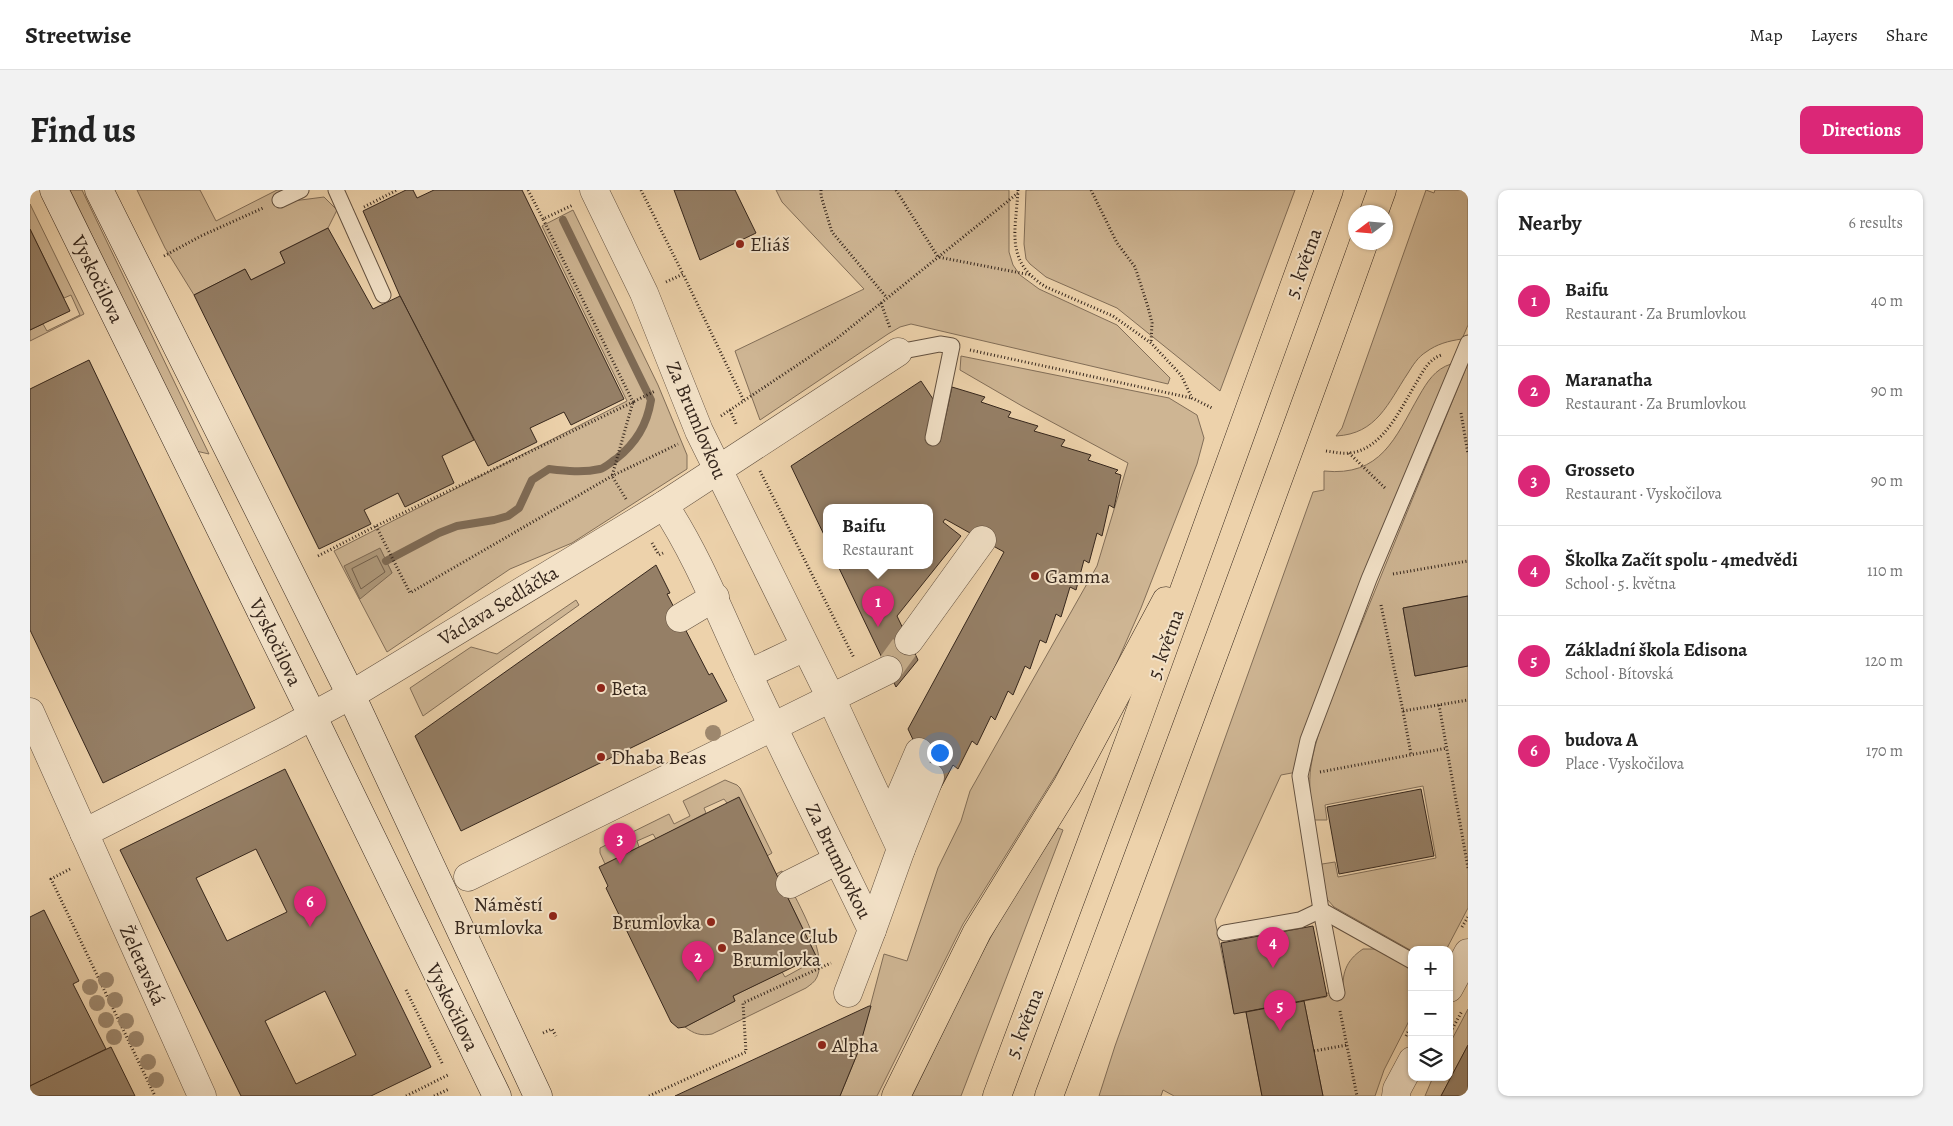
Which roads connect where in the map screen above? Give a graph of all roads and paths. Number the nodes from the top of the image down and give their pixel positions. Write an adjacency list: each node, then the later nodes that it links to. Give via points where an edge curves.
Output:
1 (54, 190): 63 (street, Vyskočilova)
2 (99, 190): 57 (street, Vyskočilova)
3 (300, 190): 15 (lane)
4 (336, 190): 17 (lane)
5 (397, 190): 17 (path)
6 (528, 190): 18 (path)
7 (641, 190): 22 (path)
8 (822, 190): 26 (path, via 832,232)
9 (896, 190): 21 (path)
10 (1091, 190): 27 (path, via 1117,243 1138,274 1152,323)
11 (1329, 190): 45 (highway, 5. května)
12 (1382, 190): 16 (highway)
13 (1018, 192): 21 (path); 23 (path, via 1014,240 1021,263)
14 (585, 197): 18 (path); 24 (street, Za Brumlovkou)
15 (280, 200): 20 (path)
16 (1377, 205)
17 (348, 215): 25 (lane)
18 (543, 220): 34 (path)
19 (1361, 250): 105 (highway)
20 (164, 256)
21 (938, 257): 23 (path); 26 (path)
22 (683, 274): 24 (path); 33 (path)
23 (1031, 275): 27 (path, via 1046,287 1113,316)
24 (644, 293): 36 (street, Za Brumlovkou)
25 (383, 295)
26 (887, 298): 33 (path, via 835,340)
27 (1151, 343): 32 (path, via 1180,375)
28 (952, 346): 30 (lane, via 940,344); 32 (path); 37 (lane)
29 (1467, 346): 39 (path, via 1435,357 1385,432 1364,449); 43 (lane)
30 (898, 352): 41 (street, Václava Sedláčka)
31 (662, 388): 34 (path)
32 (1192, 398): 35 (path)
33 (744, 401): 36 (path)
34 (633, 402): 42 (path); 46 (path)
35 (1212, 408)
36 (699, 431): 41 (street, Za Brumlovkou); 42 (path)
37 (933, 438)
38 (1326, 451): 39 (path)
39 (1349, 453): 43 (path)
40 (756, 463): 56 (path)
41 (717, 470): 44 (street, Václava Sedláčka); 54 (street, Za Brumlovkou)
42 (612, 476): 46 (path, via 410,593)
43 (1401, 503): 50 (lane)
44 (664, 505): 51 (street, Za Brumlovkou, via 686,538); 57 (street, Václava Sedláčka)
45 (1212, 516): 103 (highway, via 1067,786 977,932); 104 (highway, 5. května)
46 (376, 526): 48 (path)
47 (982, 540): 53 (street)
48 (318, 556)
49 (1468, 560): 50 (path)
50 (1369, 579): 61 (path, via 1380,602); 68 (lane, via 1308,740)
51 (718, 603): 52 (street); 55 (street, Za Brumlovkou)
52 (683, 624)
53 (909, 641)
54 (805, 646): 55 (street); 60 (street, Za Brumlovkou)
55 (748, 674): 64 (street, Za Brumlovkou)
56 (877, 676): 60 (street)
57 (351, 694): 63 (street, Václava Sedláčka); 101 (street, Vyskočilova)
58 (1468, 700): 59 (path)
59 (1439, 705): 61 (path); 65 (path)
60 (835, 707): 64 (street); 70 (street, Za Brumlovkou)
61 (1404, 711): 67 (path)
62 (30, 712): 71 (street, Želetavská)
63 (313, 717): 71 (street, Václava Sedláčka); 100 (street, Vyskočilova)
64 (778, 734): 73 (street, Za Brumlovkou); 76 (street)
65 (1446, 748): 67 (path); 74 (path)
66 (919, 752): 70 (street)
67 (1410, 754): 68 (path)
68 (1300, 776): 78 (lane)
69 (930, 777): 72 (street)
70 (889, 822): 72 (street, Za Brumlovkou)
71 (84, 833): 97 (street, Želetavská)
72 (901, 849): 79 (street, Za Brumlovkou)
73 (838, 860): 77 (street); 79 (street, Za Brumlovkou)
74 (1468, 868)
75 (70, 869): 96 (path, via 51,879)
76 (468, 877)
77 (790, 884)
78 (1321, 910): 80 (lane, via 1300,920); 83 (lane); 87 (lane)
79 (872, 930): 86 (street)
80 (1225, 933)
81 (1468, 952): 85 (street)
82 (836, 956): 102 (path, via 832,963 743,1003 746,1052)
83 (1408, 959)
84 (406, 990): 92 (path)
85 (1454, 990)
86 (848, 993)
87 (1337, 994): 90 (path)
88 (542, 1033): 89 (path, via 552,1029)
89 (556, 1036)
90 (1347, 1045): 91 (path); 106 (path)
91 (1314, 1051)
92 (443, 1065)
93 (1408, 1068): 107 (street)
94 (448, 1074): 98 (path)
95 (449, 1088): 99 (path)
96 (155, 1096)
97 (202, 1096)
98 (406, 1096)
99 (434, 1096)
100 (497, 1096)
101 (538, 1096)
102 (649, 1096)
103 (896, 1096)
104 (997, 1096)
105 (1049, 1096)
106 (1357, 1096)
107 (1396, 1096)

